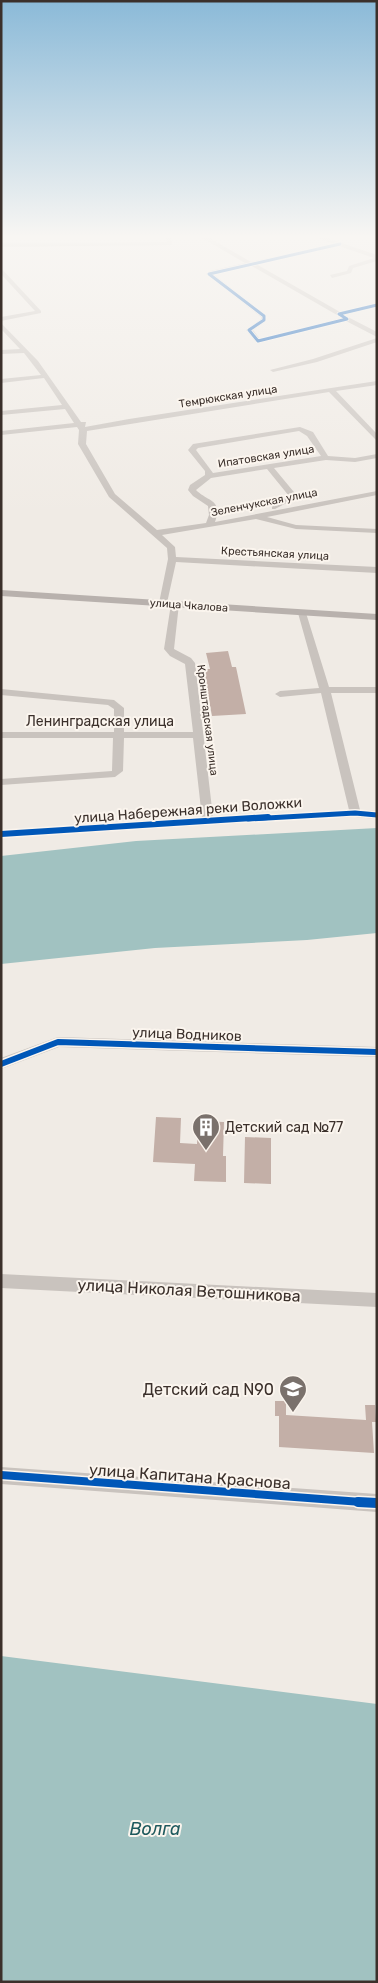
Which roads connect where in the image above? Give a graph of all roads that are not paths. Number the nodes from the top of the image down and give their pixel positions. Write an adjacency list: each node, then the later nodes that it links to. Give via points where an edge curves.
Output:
1 (3, 329): 7 (street)
2 (251, 329): 3 (street, via 249,330 258,341)
3 (306, 329)
4 (366, 329): 5 (street)
5 (377, 335)
6 (377, 340): 9 (street)
7 (25, 351): 8 (street); 10 (street)
8 (1, 352)
9 (272, 370)
10 (46, 376): 11 (street); 14 (street)
11 (1, 381)
12 (377, 383): 13 (street, Темрюкская улица)
13 (331, 390): 16 (street, Темрюкская улица); 18 (street)
14 (68, 407): 15 (street); 16 (street)
15 (1, 413)
16 (80, 428): 17 (street); 29 (street, via 82,444 112,496)
17 (1, 433)
18 (377, 439)
19 (377, 456): 20 (street, Ипатовская улица, via 355,460)
20 (326, 458): 21 (street, Ипатовская улица); 22 (street, Ипатовская улица, via 310,434 300,430 194,447 192,450)
21 (269, 468): 22 (street, Ипатовская улица); 24 (street, via 294,496)
22 (210, 476): 26 (street, via 192,490 212,506 214,514)
23 (377, 493): 24 (street, Зеленчукская улица)
24 (270, 512): 25 (street, Зеленчукская улица)
25 (252, 515): 26 (street, Зеленчукская улица); 28 (street, via 296,527)
26 (210, 524): 27 (street, Зеленчукская улица)
27 (176, 530): 29 (street, Зеленчукская улица); 30 (street)
28 (377, 531)
29 (156, 533): 30 (street)
30 (171, 547): 31 (street)
31 (172, 559): 32 (street, Крестьянская улица); 34 (street)
32 (377, 570)
33 (1, 593): 34 (main road, улица Чкалова)
34 (169, 604): 35 (main road, улица Чкалова); 43 (street, Кронштадская улица, via 169,649 190,663)
35 (302, 613): 36 (main road, улица Чкалова); 37 (street)
36 (377, 618)
37 (325, 690): 38 (street); 40 (street); 46 (street)
38 (377, 690)
39 (1, 692): 42 (street, via 111,702 119,708)
40 (280, 694)
41 (1, 735): 42 (street, Ленинградская улица)
42 (118, 735): 43 (street, Ленинградская улица); 44 (street, via 118,771 115,774)
43 (198, 735): 48 (street, Кронштадская улица)
44 (1, 782)
45 (377, 806): 46 (street)
46 (355, 811): 47 (street, улица Набережная реки Воложки); 48 (street, улица Набережная реки Воложки)
47 (377, 814)
48 (208, 821): 49 (street, улица Набережная реки Воложки)
49 (1, 834)
50 (377, 1052): 51 (street, улица Водников, via 58,1042)
51 (1, 1064)
52 (1, 1281): 53 (street, улица Николая Ветошникова)
53 (377, 1300)
54 (1, 1475): 55 (street, улица Капитана Краснова)
55 (377, 1503)

